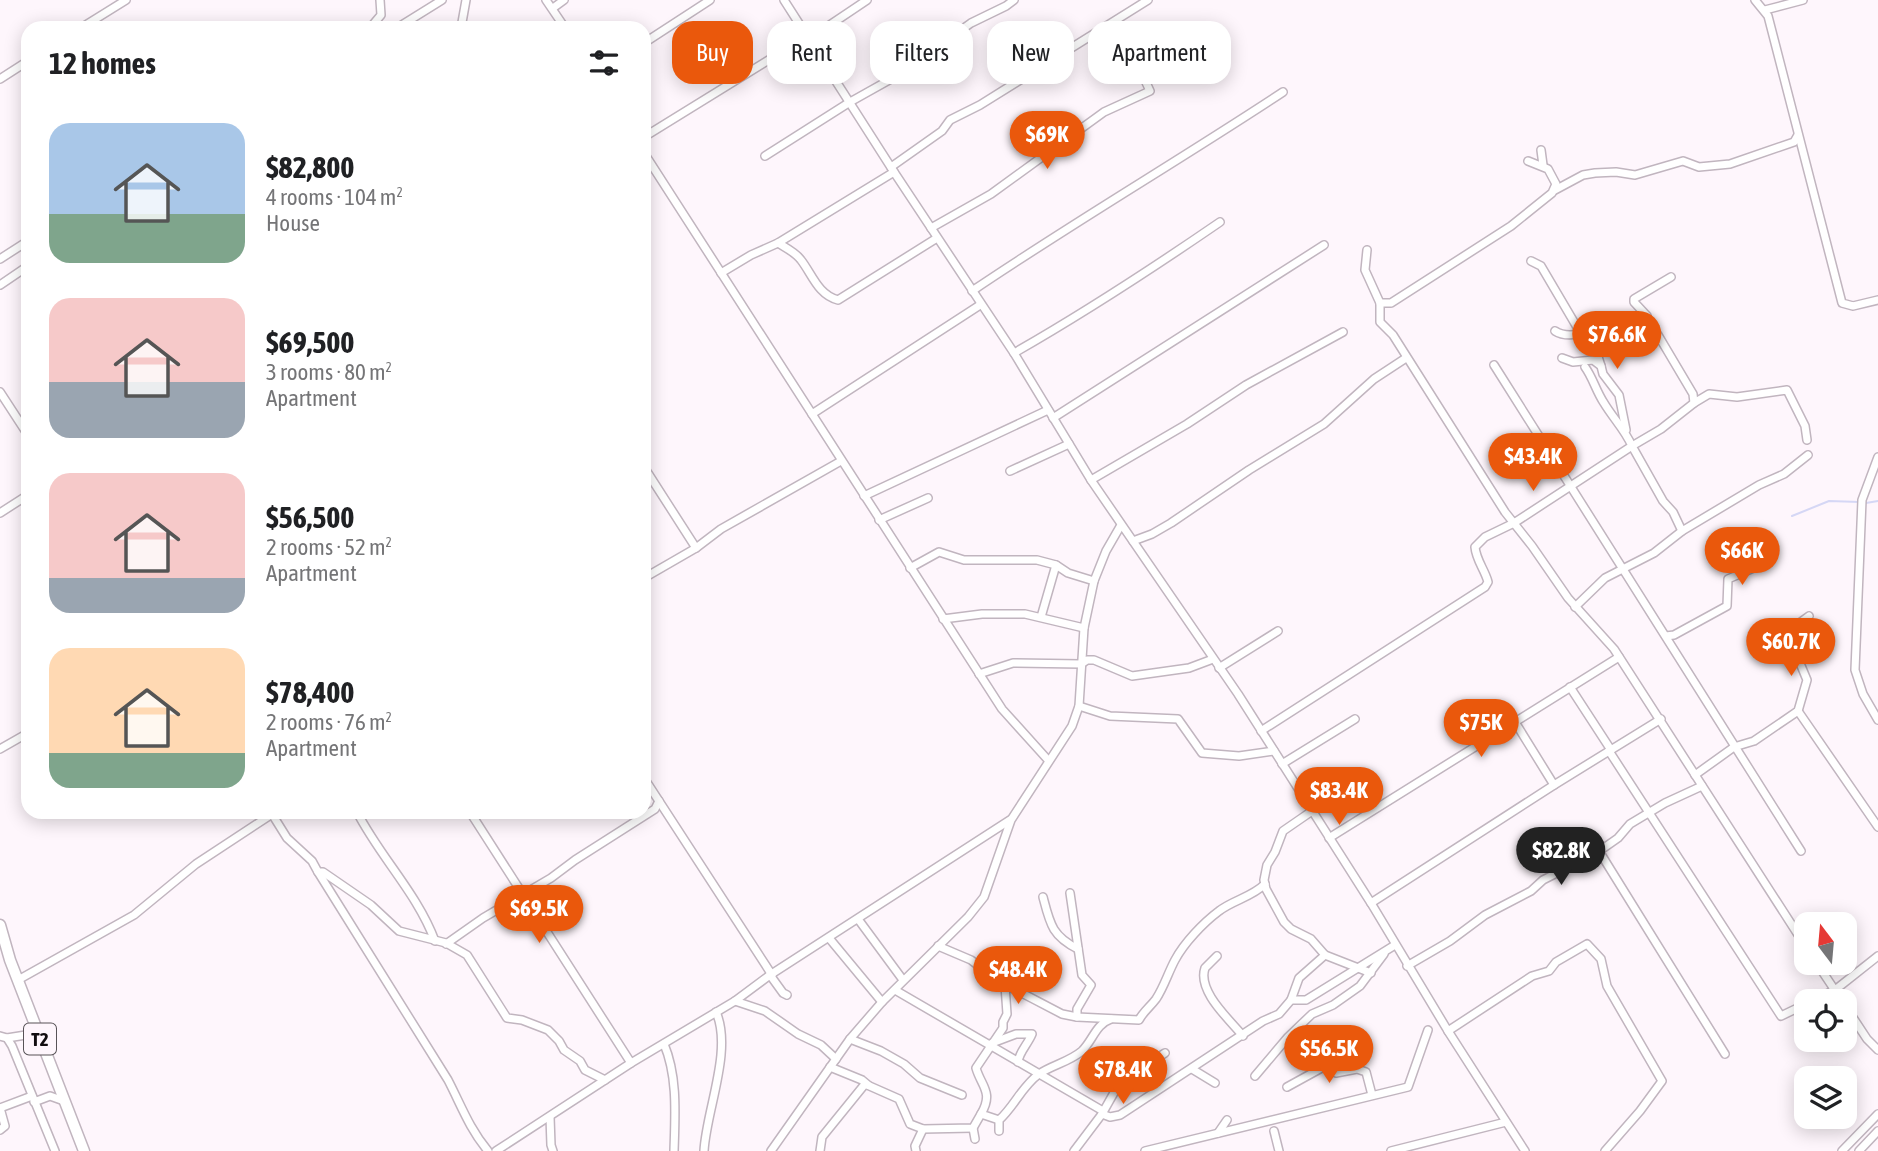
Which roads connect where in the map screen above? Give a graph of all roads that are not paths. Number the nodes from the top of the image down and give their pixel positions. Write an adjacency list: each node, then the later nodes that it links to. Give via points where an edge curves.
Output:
1 (126, 0): 17 (street)
2 (380, 0): 18 (street)
3 (442, 0): 19 (street)
4 (466, 0): 20 (street)
5 (545, 0): 14 (street)
6 (564, 0): 14 (street)
7 (710, 0): 24 (street)
8 (784, 0): 22 (street)
9 (867, 0): 23 (street)
10 (1014, 0): 30 (street)
11 (1148, 0): 16 (street)
12 (1755, 0): 15 (street)
13 (1803, 0): 15 (street)
14 (553, 8): 21 (street)
15 (1765, 10): 32 (street)
16 (1117, 20): 38 (street, via 950,120); 41 (street, via 1150,90 1104,112 991,194)
17 (93, 21)
18 (378, 21)
19 (408, 21)
20 (462, 21)
21 (561, 21)
22 (797, 21)
23 (836, 21)
24 (651, 38)
25 (767, 61): 31 (street)
26 (21, 66): 27 (street)
27 (0, 79)
28 (838, 84): 30 (street)
29 (1283, 92): 53 (street)
30 (850, 102): 34 (street); 38 (street)
31 (651, 133)
32 (1798, 135): 39 (street, via 1794,142 1730,164 1699,167 1683,161 1635,175 1583,175); 54 (street, via 1842,303 1853,306)
33 (1541, 150): 37 (street)
34 (765, 156)
35 (1528, 161): 37 (street)
36 (651, 164): 50 (street)
37 (1543, 165): 39 (street, via 1555,178)
38 (892, 169): 41 (street); 43 (street)
39 (1555, 190): 55 (street, via 1511,226 1391,303)
40 (1220, 222): 61 (street, via 1159,265)
41 (931, 228): 42 (street)
42 (937, 238): 43 (street, via 838,300 826,294 800,259); 53 (street)
43 (778, 243): 50 (street)
44 (21, 246): 47 (street)
45 (1324, 246): 71 (street)
46 (1367, 250): 55 (street, via 1365,270)
47 (0, 259)
48 (1531, 261): 60 (street, via 1541,266)
49 (21, 271): 52 (street)
50 (722, 273): 70 (street)
51 (1671, 276): 68 (street, via 1634,302 1647,316)
52 (0, 285)
53 (972, 290): 56 (street)
54 (1878, 300)
55 (1380, 303): 62 (street, via 1380,322)
56 (981, 305): 61 (street); 70 (street)
57 (1618, 318): 60 (street)
58 (1343, 331): 82 (street, via 1246,384)
59 (1555, 331): 60 (street, via 1565,336)
60 (1581, 333): 65 (street, via 1593,341)
61 (1014, 353): 69 (street)
62 (1406, 358): 89 (street); 92 (street, via 1374,379 1324,424 1171,523)
63 (1562, 358): 65 (street, via 1593,360)
64 (1494, 365): 83 (street)
65 (1601, 366): 73 (street, via 1619,395)
66 (1585, 367): 73 (street)
67 (0, 392): 72 (street)
68 (1694, 403): 74 (street, via 1709,394 1737,397 1787,390); 76 (street)
69 (1048, 410): 71 (street); 84 (street)
70 (812, 414): 79 (street)
71 (1053, 418): 75 (street)
72 (21, 424)
73 (1628, 437): 76 (street)
74 (1807, 440)
75 (1069, 444): 80 (street); 82 (street)
76 (1632, 446): 83 (street); 91 (street)
77 (1808, 456): 91 (street)
78 (1878, 457): 117 (street, via 1862,500 1855,670)
79 (841, 461): 84 (street); 93 (street)
80 (1010, 471)
81 (651, 478): 93 (street)
82 (1091, 480): 90 (street)
83 (1570, 487): 89 (street); 97 (street)
84 (864, 496): 88 (street)
85 (928, 498): 88 (street)
86 (21, 500): 87 (street)
87 (0, 513)
88 (879, 520): 96 (street)
89 (1514, 523): 100 (street); 119 (street, via 1475,547 1488,582 1485,587)
90 (1121, 525): 92 (street); 99 (street)
91 (1682, 531): 97 (street, via 1654,553)
92 (1133, 541): 108 (street)
93 (696, 548): 98 (street)
94 (1056, 565): 96 (street, via 1030,559 964,560 938,551); 99 (street); 102 (street)
95 (1756, 567): 106 (street, via 1728,579 1727,606)
96 (910, 568): 103 (street)
97 (1623, 568): 100 (street, via 1605,578); 106 (street)
98 (651, 574)
99 (1094, 581): 104 (street)
100 (1575, 607): 107 (street)
101 (1809, 616): 114 (street, via 1787,632 1807,680)
102 (1041, 617): 103 (street, via 982,614); 104 (street)
103 (943, 618): 111 (street)
104 (1084, 628): 109 (street)
105 (1278, 631): 110 (street)
106 (1665, 636): 121 (street)
107 (1619, 657): 112 (street); 116 (street)
108 (1213, 659): 109 (street, via 1181,670 1132,676 1101,662); 110 (street)
109 (1081, 664): 111 (street, via 1013,663); 113 (street)
110 (1219, 668): 119 (street)
111 (979, 674): 125 (street, via 1009,719)
112 (1570, 687): 118 (street); 124 (street)
113 (1079, 706): 123 (street, via 1110,716 1178,719 1202,753 1239,756); 125 (street, via 1072,726)
114 (1798, 711): 121 (street, via 1754,741); 141 (street)
115 (1355, 719): 126 (street)
116 (1661, 719): 124 (street); 127 (street)
117 (1878, 720)
118 (1514, 722): 128 (street); 142 (street)
119 (1261, 731): 123 (street)
120 (21, 737): 122 (street)
121 (1734, 747): 127 (street); 144 (street)
122 (0, 750)
123 (1274, 751): 126 (street)
124 (1610, 751): 128 (street); 134 (street)
125 (1048, 760): 140 (street)
126 (1282, 764): 132 (street)
127 (1695, 775): 129 (street)
128 (1554, 785): 150 (street)
129 (1702, 786): 134 (street); 153 (street)
130 (651, 790): 131 (street)
131 (660, 806): 133 (street); 168 (street)
132 (1312, 811): 142 (street); 146 (street, via 1283,831 1267,865)
133 (651, 812)
134 (1650, 814): 143 (street, via 1630,824); 178 (street, via 1781,1016)
135 (264, 819): 170 (street, via 196,864 134,915)
136 (276, 819): 145 (street)
137 (361, 819): 155 (street)
138 (474, 819): 148 (street)
139 (640, 819): 148 (street)
140 (1011, 820): 151 (street); 158 (street, via 984,897)
141 (1878, 827)
142 (1329, 838): 150 (street)
143 (1599, 851): 165 (street, via 1485,915); 193 (street)
144 (1801, 851)
145 (318, 872): 155 (street, via 371,905 399,931); 227 (street)
146 (1265, 884): 161 (street, via 1284,922); 181 (street, via 1202,926 1176,958 1154,1002 1139,1020)
147 (1070, 893): 159 (street)
148 (522, 894): 156 (street); 196 (street)
149 (1043, 897): 159 (street, via 1054,932)
150 (1371, 903): 157 (street)
151 (858, 919): 154 (street); 169 (street)
152 (0, 925): 164 (highway, T2)
153 (1794, 928)
154 (829, 938): 168 (street); 177 (street)
155 (435, 941): 156 (street)
156 (446, 944): 201 (street, via 469,958 507,1018 548,1030 585,1070)
157 (1395, 945): 160 (street); 165 (street)
158 (937, 946): 169 (street); 171 (street, via 971,960)
159 (1079, 949): 180 (street, via 1082,975 1091,985)
160 (1387, 950): 166 (street); 167 (street)
161 (1325, 954): 166 (street); 175 (street, via 1299,978)
162 (1217, 956): 185 (street, via 1205,968 1204,984)
163 (1878, 956): 172 (street)
164 (5, 961): 170 (highway, T2)
165 (1407, 967): 184 (street)
166 (1358, 968): 167 (street); 175 (street, via 1306,1000)
167 (1371, 973): 200 (street, via 1344,998 1312,1014)
168 (771, 975): 174 (street); 176 (street)
169 (903, 980): 173 (street)
170 (18, 981): 187 (highway, T2)
171 (1005, 985): 180 (street); 190 (street, via 1007,1014)
172 (1836, 989)
173 (895, 990): 177 (street); 190 (street)
174 (787, 995)
175 (1291, 1000): 185 (street, via 1279,1014)
176 (735, 1001): 179 (street); 194 (street, via 765,1012)
177 (882, 1002): 188 (street)
178 (1794, 1010)
179 (716, 1012): 189 (street); 231 (street, via 721,1030 719,1061)
180 (1077, 1017): 181 (street)
181 (1111, 1018): 199 (street, via 1083,1049)
182 (1857, 1024): 191 (street)
183 (1428, 1030): 206 (street, via 1408,1087)
184 (1448, 1031): 216 (street); 240 (street, via 1587,944 1601,959 1607,986 1662,1081)
185 (1242, 1036): 198 (street)
186 (4, 1037): 187 (street); 207 (street)
187 (39, 1037): 208 (highway, T2)
188 (850, 1040): 194 (street); 205 (street, via 881,1051 920,1078)
189 (664, 1044): 196 (street); 230 (street, via 674,1089)
190 (991, 1044): 195 (street); 195 (street, via 1016,1034 1032,1034); 211 (street, via 976,1068 986,1087 986,1107)
191 (1878, 1050)
192 (1165, 1053): 210 (street, via 1120,1082)
193 (1725, 1054)
194 (836, 1059): 197 (street)
195 (1018, 1062): 199 (street)
196 (631, 1063): 201 (street)
197 (830, 1067): 203 (street); 232 (street)
198 (1192, 1069): 202 (street); 210 (street, via 1120,1115)
199 (1039, 1074): 210 (street); 215 (street)
200 (1255, 1076)
201 (605, 1080): 213 (street)
202 (1215, 1083)
203 (868, 1085): 218 (street, via 899,1099 910,1124); 233 (street, via 863,1085 822,1137)
204 (1287, 1087): 206 (street, via 1327,1065 1336,1073 1366,1072)
205 (962, 1095)
206 (1372, 1095): 223 (street)
207 (33, 1099): 208 (street, via 50,1096); 209 (street); 225 (street)
208 (64, 1101): 226 (highway, T2)
209 (0, 1108): 219 (street, via 5,1126)
210 (1102, 1113): 235 (street)
211 (981, 1114): 215 (street); 217 (street)
212 (1878, 1114): 241 (street)
213 (550, 1117): 228 (street); 229 (street)
214 (1227, 1119): 223 (street)
215 (999, 1120): 220 (street)
216 (1506, 1122): 238 (street); 239 (street)
217 (973, 1128): 218 (street); 224 (street)
218 (923, 1129): 234 (street)
219 (0, 1130)
220 (999, 1131)
221 (1274, 1131): 237 (street)
222 (1878, 1131): 242 (street)
223 (1217, 1134): 236 (street)
224 (975, 1139)
225 (55, 1151)
226 (84, 1151)
227 (488, 1151)
228 (496, 1151)
229 (553, 1151)
230 (674, 1151)
231 (704, 1151)
232 (771, 1151)
233 (820, 1151)
234 (916, 1151)
235 (1074, 1151)
236 (1145, 1151)
237 (1279, 1151)
238 (1391, 1151)
239 (1525, 1151)
240 (1605, 1151)
241 (1842, 1151)
242 (1859, 1151)

